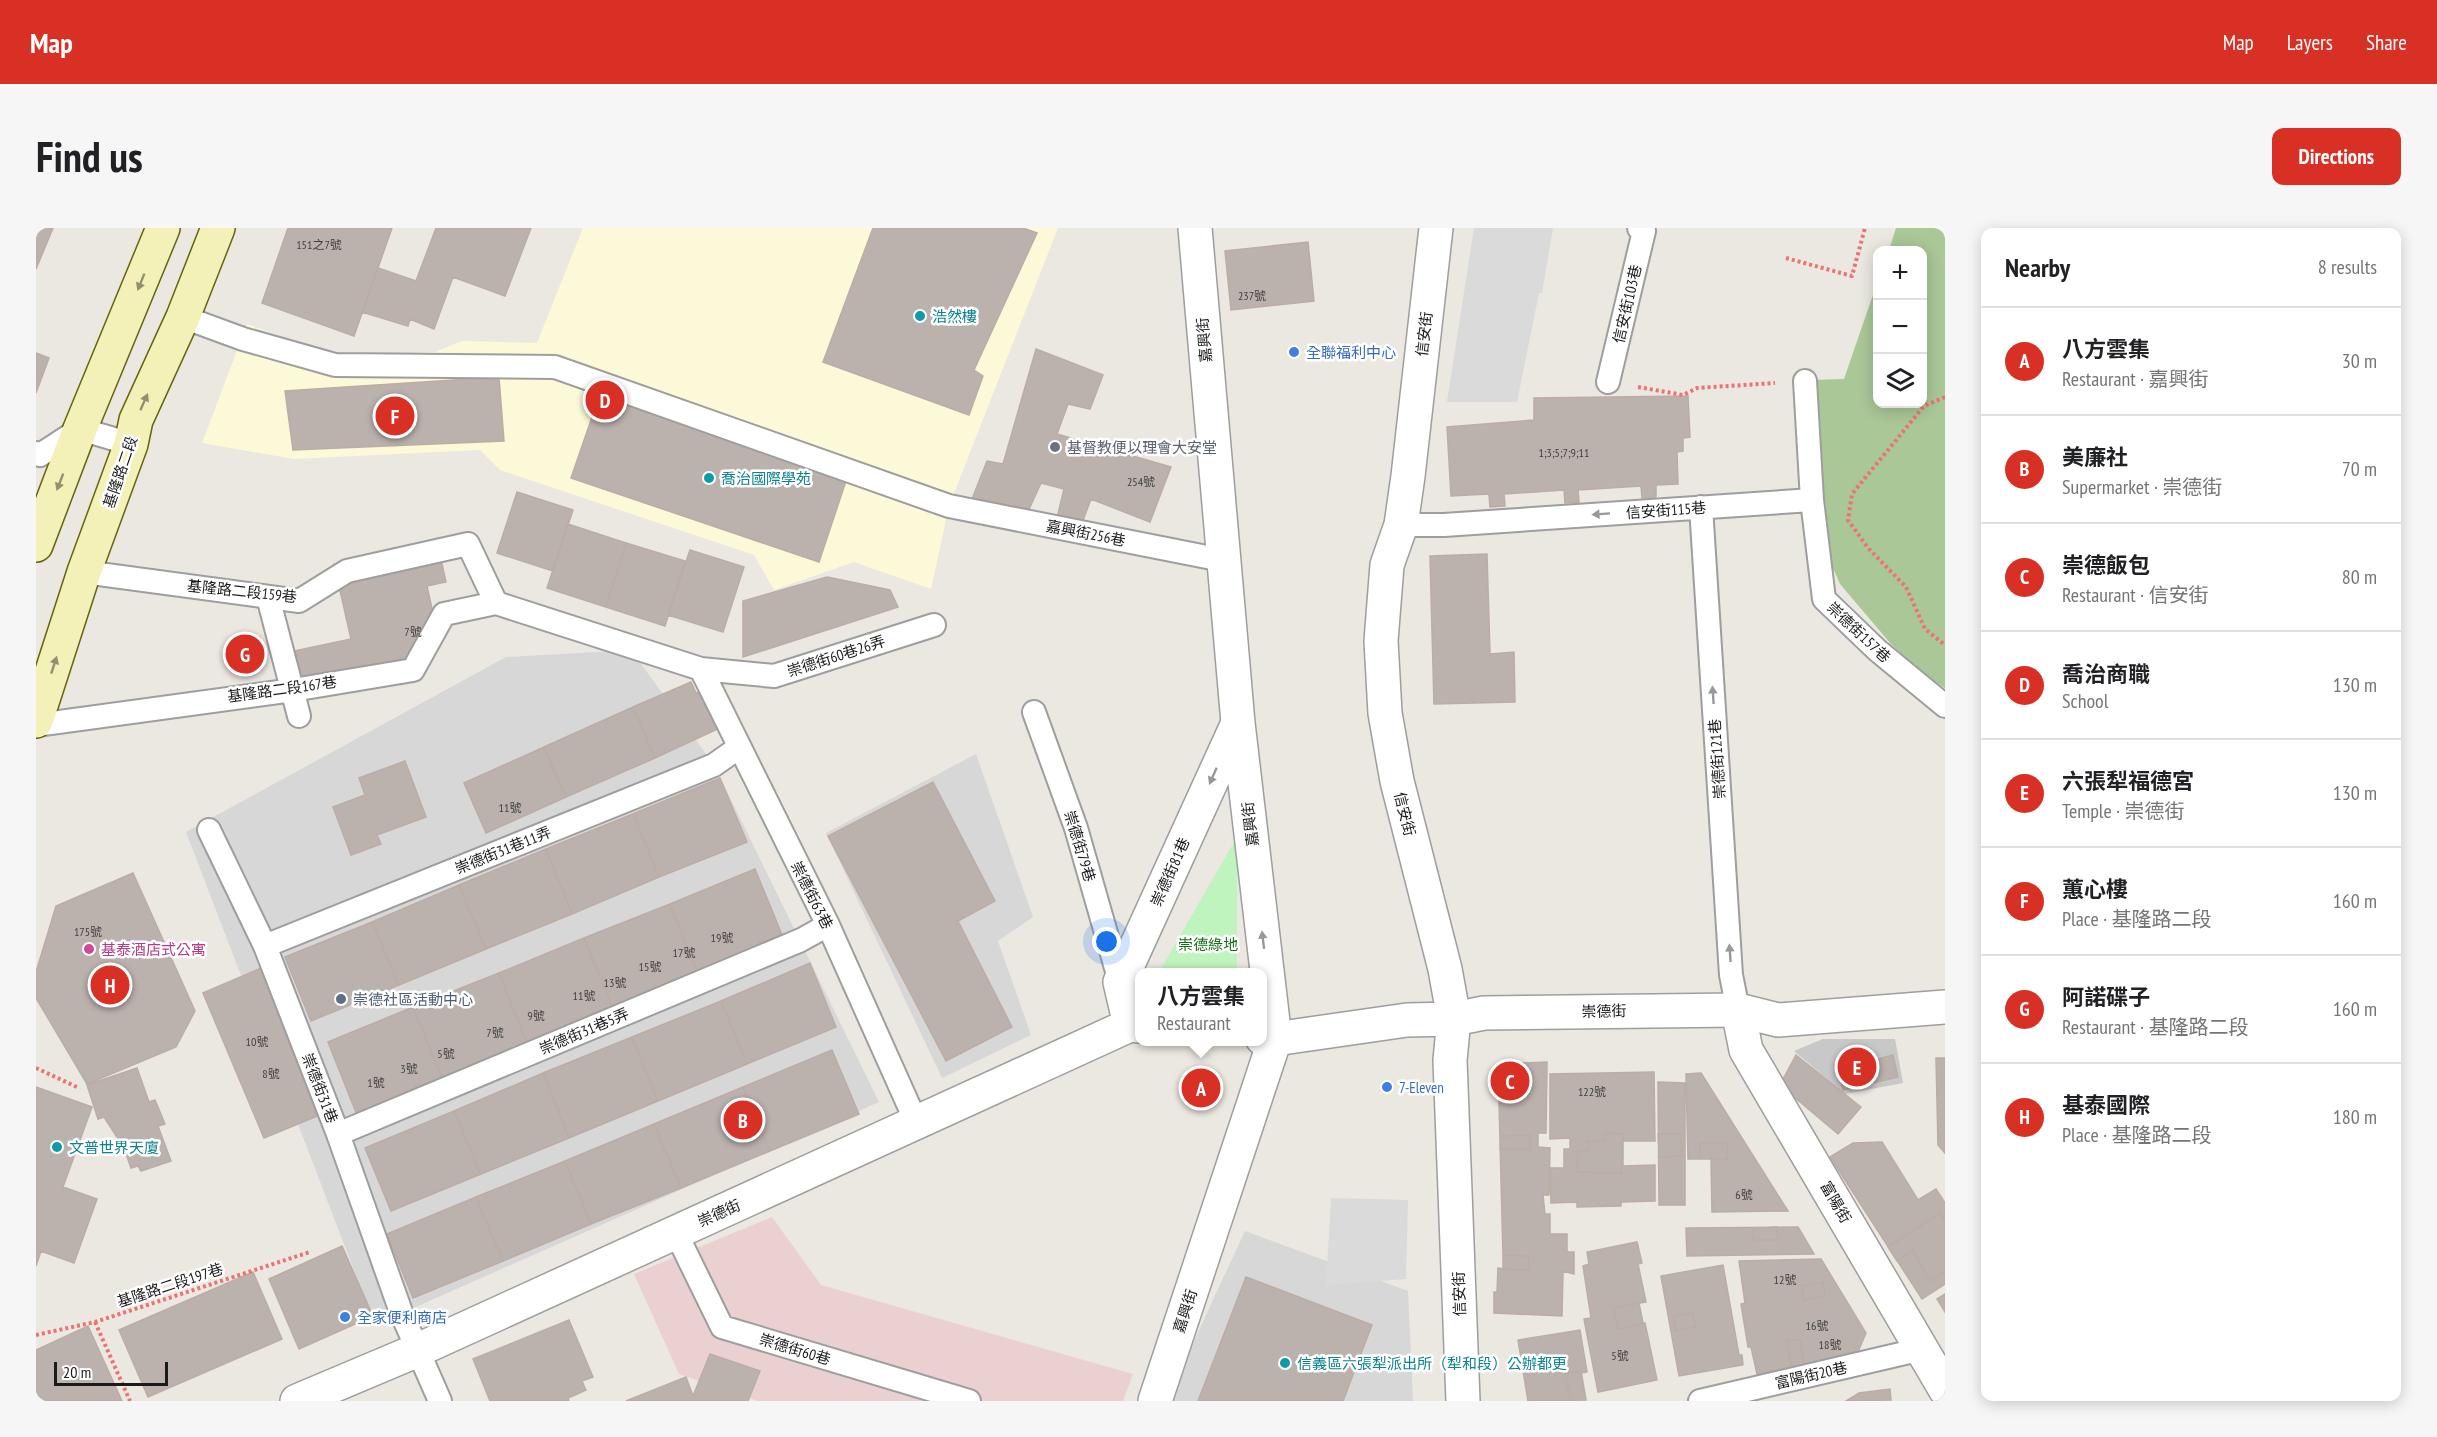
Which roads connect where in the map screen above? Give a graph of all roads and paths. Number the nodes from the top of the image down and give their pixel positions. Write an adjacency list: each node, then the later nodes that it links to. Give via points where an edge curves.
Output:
1 (163, 228): 12 (main road, one-way to 12)
2 (218, 228): 8 (main road, 基隆路二段)
3 (1195, 228): 19 (street, 嘉興街)
4 (1436, 228): 17 (street, 信安街)
5 (1639, 228): 10 (lane, 信安街103巷, via 1644,231)
6 (1865, 228): 7 (path, via 1852,276)
7 (1786, 258)
8 (183, 317): 13 (main road, 基隆路二段, one-way to 8, via 136,420); 19 (lane, 嘉興街256巷, via 335,365 555,367 949,506)
9 (1805, 381): 10 (path, via 1697,388 1683,395); 15 (lane)
10 (1608, 382)
11 (1945, 397): 24 (path, via 1924,406 1852,494 1848,520 1868,548 1906,587 1925,629)
12 (80, 429): 13 (lane); 14 (lane, via 40,455); 18 (main road, one-way to 18)
13 (131, 444): 20 (main road, 基隆路二段)
14 (36, 453)
15 (1812, 500): 16 (lane, 信安街115巷); 27 (lane, 崇德街157巷, via 1824,599 1877,650)
16 (1701, 507): 17 (lane, 信安街115巷, one-way to 17); 39 (lane, 崇德街121巷, one-way to 16, via 1731,975)
17 (1401, 525): 41 (street, 信安街, via 1387,565 1381,641 1385,713 1397,781)
18 (36, 545)
19 (1222, 560): 31 (street, 嘉興街)
20 (84, 572): 21 (lane, 基隆路二段159巷); 30 (main road, 基隆路二段, one-way to 20)
21 (268, 597): 22 (lane, 基隆路二段159巷, via 299,601 347,571 468,544); 26 (lane)
22 (496, 603): 25 (lane); 26 (lane, 基隆路二段167巷, via 444,614 413,670)
23 (934, 625): 25 (lane, 崇德街60巷26弄, via 774,676)
24 (1945, 645)
25 (701, 669): 32 (lane, 崇德街63巷)
26 (293, 690): 29 (lane); 30 (lane, 基隆路二段167巷)
27 (1945, 706)
28 (1034, 712): 37 (lane, 崇德街79巷, via 1076,828)
29 (299, 716)
30 (36, 723)
31 (1238, 723): 36 (street, 嘉興街, one-way to 31); 37 (street, 崇德街81巷, one-way to 37)
32 (738, 748): 34 (lane, 崇德街63巷); 35 (lane, 崇德街31巷11弄, via 714,765)
33 (209, 830): 35 (lane, 崇德街31巷)
34 (828, 925): 47 (lane, 崇德街63巷); 48 (lane, 崇德街31巷5弄, via 801,940)
35 (265, 946): 48 (lane, 崇德街31巷)
36 (1262, 968)
37 (1120, 982): 42 (street)
38 (1945, 1007): 39 (street, 崇德街, via 1778,1020)
39 (1738, 1010): 41 (street, 崇德街, via 1484,1013); 53 (street, 富陽街, via 1746,1050)
40 (1267, 1019): 43 (street, 嘉興街, one-way to 40)
41 (1454, 1019): 43 (street, 崇德街, via 1407,1020); 61 (street, 信安街, via 1450,1060)
42 (1135, 1025): 47 (street, 崇德街)
43 (1269, 1039)
44 (1267, 1046): 60 (street, 嘉興街)
45 (36, 1068): 46 (path)
46 (79, 1088)
47 (917, 1124): 49 (street, 崇德街)
48 (338, 1134): 54 (lane, 崇德街31巷)
49 (676, 1233): 54 (street, 崇德街); 59 (lane, 崇德街60巷, via 722,1327)
50 (310, 1252): 51 (path, 基隆路二段197巷)
51 (95, 1322): 52 (path, 基隆路二段197巷); 56 (path)
52 (36, 1335)
53 (1922, 1349): 55 (street, 富陽街); 62 (lane, 富陽街20巷)
54 (418, 1350): 57 (street, 崇德街); 58 (lane, 崇德街31巷)
55 (1945, 1389)
56 (130, 1401)
57 (297, 1401)
58 (440, 1401)
59 (969, 1401)
60 (1155, 1401)
61 (1463, 1401)
62 (1700, 1401)

